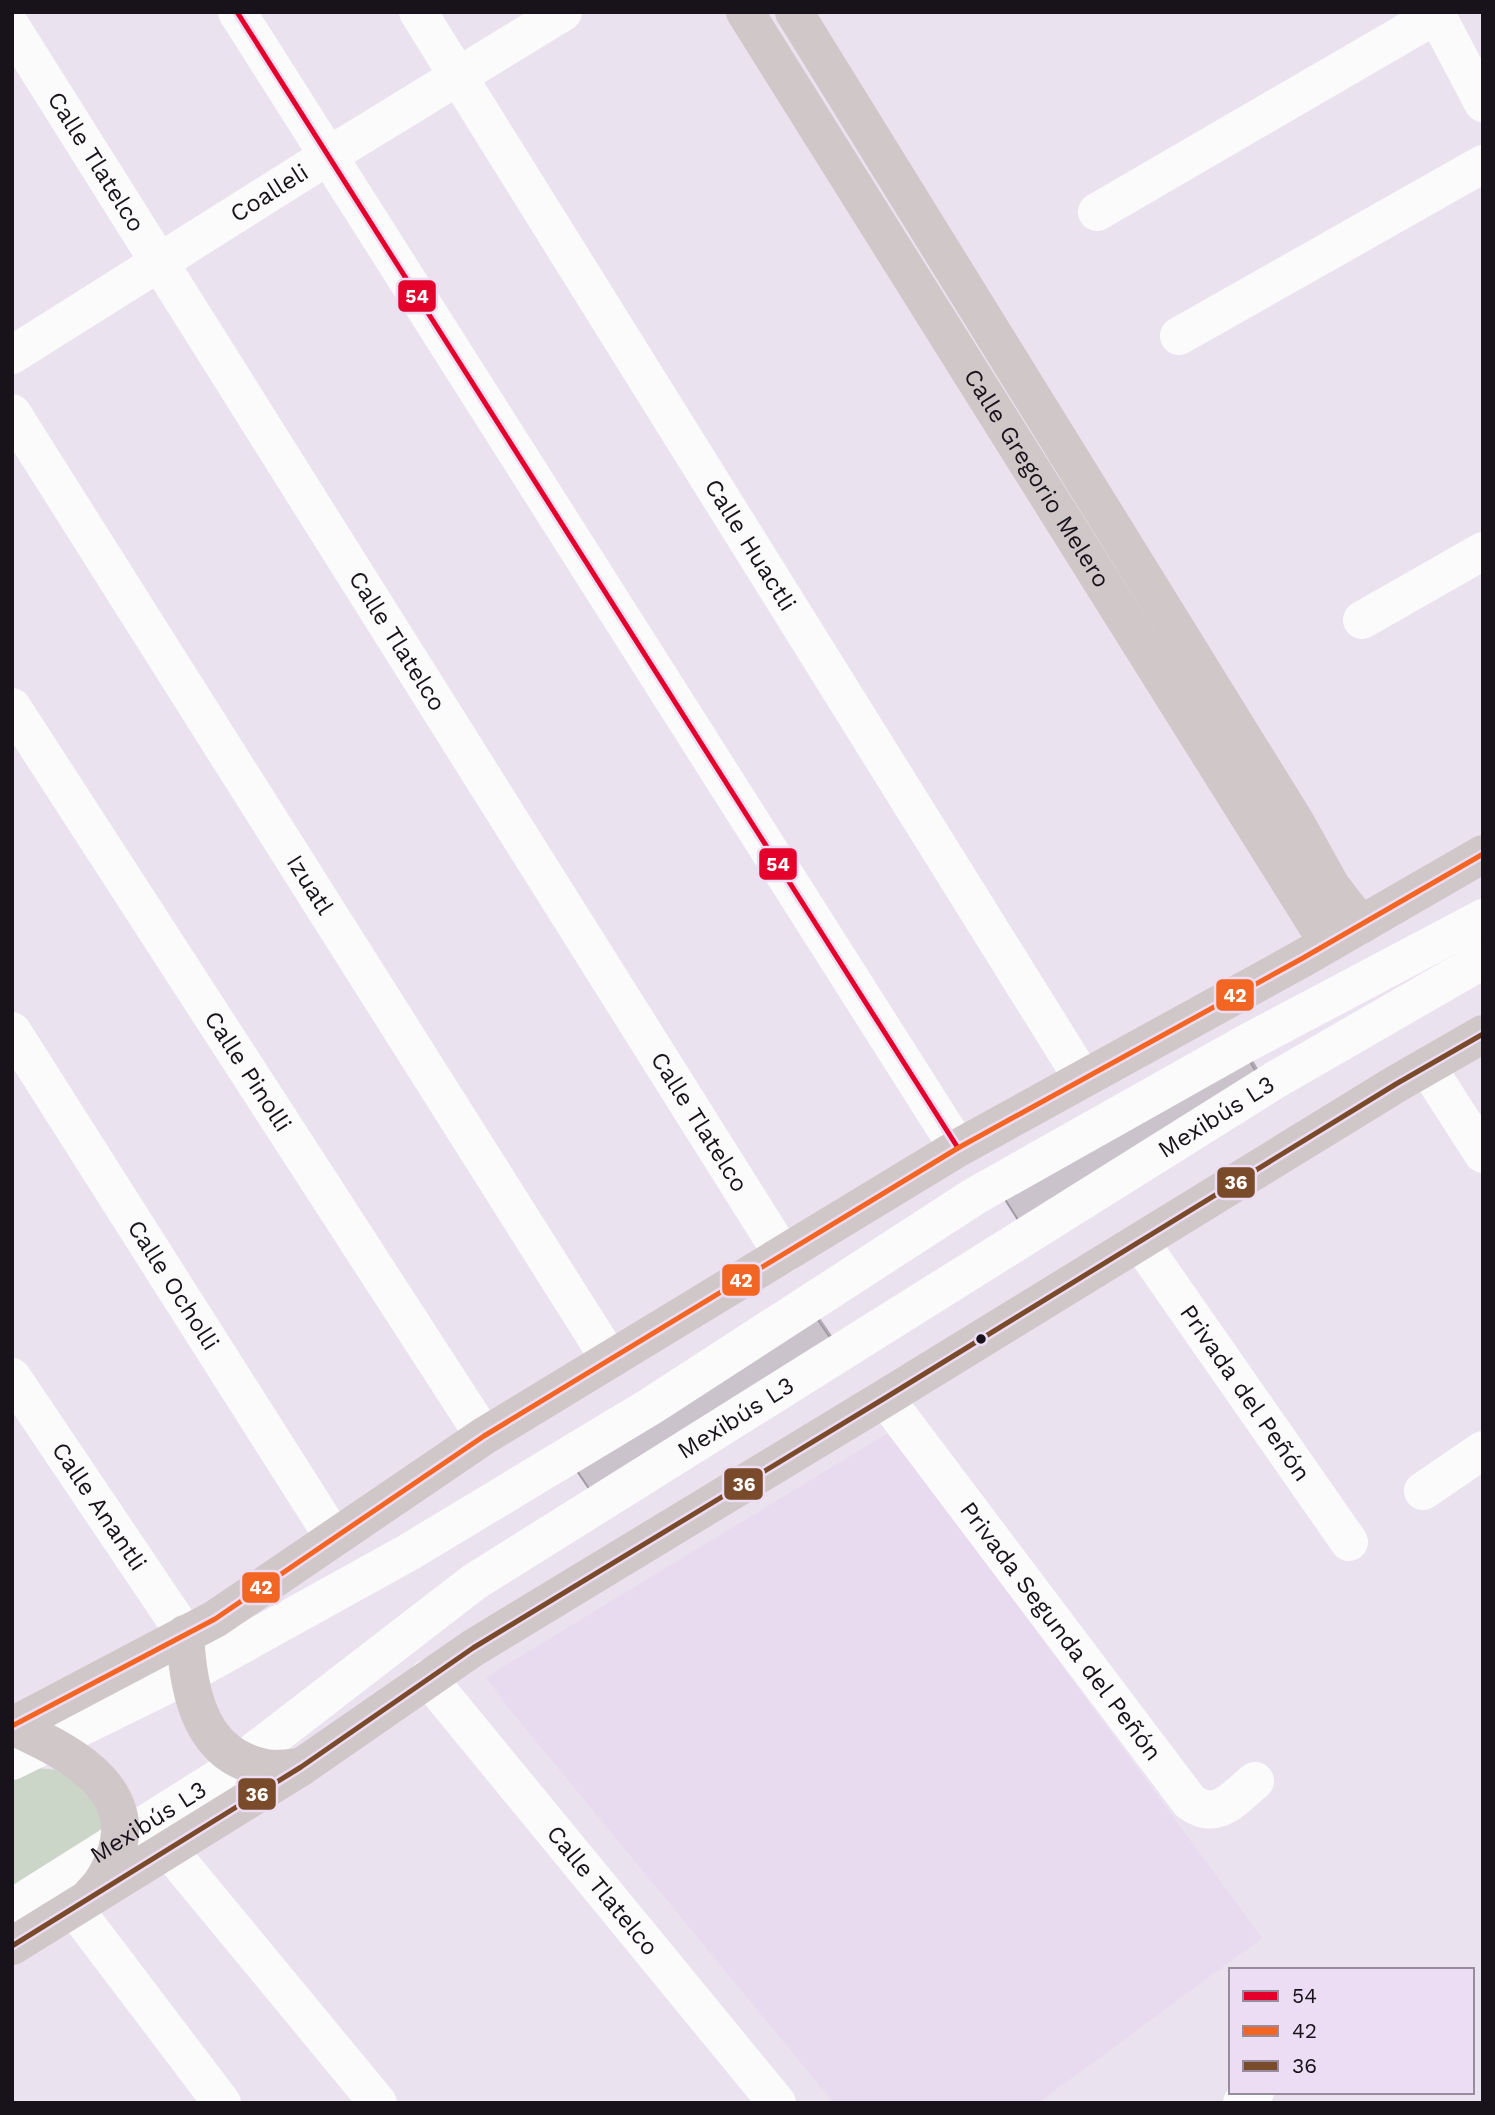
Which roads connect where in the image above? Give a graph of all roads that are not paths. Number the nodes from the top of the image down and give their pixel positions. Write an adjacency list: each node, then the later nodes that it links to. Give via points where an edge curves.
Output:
1 (237, 12): 10 (street)
2 (418, 12): 8 (street, Calle Huactli)
3 (563, 12): 8 (street, Coalleli)
4 (745, 12): 23 (main road, Calle Gregorio Melero)
5 (794, 12): 22 (main road, Calle Gregorio Melero, via 1331,886)
6 (1435, 14): 9 (street); 12 (street)
7 (12, 28): 13 (street, Calle Tlatelco)
8 (459, 76): 10 (street, Coalleli); 28 (street, Calle Huactli)
9 (1483, 103)
10 (328, 156): 13 (street, Coalleli); 29 (street)
11 (1483, 164): 14 (street)
12 (1097, 212)
13 (160, 262): 15 (street, Coalleli); 32 (street, Calle Tlatelco)
14 (1179, 336)
15 (12, 355)
16 (12, 413): 33 (street, Izuatl)
17 (1483, 551): 18 (street)
18 (1363, 620)
19 (12, 706): 36 (street, Calle Pinolli)
20 (1483, 854): 22 (main road)
21 (1483, 918): 42 (street, Mexibús L3, via 1245,1044 975,1196 651,1406 409,1552)
22 (1361, 925): 23 (main road)
23 (1328, 943): 28 (main road)
24 (1483, 960): 46 (street, Mexibús L3, via 1275,1080 474,1582)
25 (12, 1031): 39 (street, Calle Ocholli)
26 (1483, 1034): 27 (main road)
27 (1427, 1067): 30 (street); 31 (main road)
28 (1083, 1079): 29 (main road)
29 (958, 1148): 32 (main road)
30 (1483, 1154)
31 (1140, 1242): 35 (main road); 40 (street, Privada del Peñón)
32 (783, 1255): 33 (main road)
33 (609, 1359): 36 (main road)
34 (12, 1377): 41 (street, Calle Anantli)
35 (885, 1398): 43 (main road); 49 (street, Privada Segunda del Peñón, via 1190,1802 1212,1811)
36 (484, 1436): 39 (main road)
37 (1483, 1450): 38 (street)
38 (1423, 1491)
39 (334, 1538): 41 (main road)
40 (1349, 1542)
41 (191, 1631): 42 (main road); 44 (main road)
42 (187, 1675): 45 (street, Mexibús L3); 46 (main road, via 202,1722 220,1745)
43 (428, 1678): 48 (main road); 57 (street, Calle Tlatelco)
44 (12, 1725): 45 (main road)
45 (51, 1744): 47 (street, Mexibús L3); 50 (main road, via 89,1769 108,1789)
46 (242, 1760): 48 (main road, via 273,1769); 50 (street, Mexibús L3)
47 (12, 1761)
48 (300, 1767): 51 (main road)
49 (1255, 1781)
50 (121, 1839): 52 (street, Mexibús L3); 53 (main road, via 111,1869 96,1890)
51 (168, 1849): 53 (main road); 56 (street)
52 (12, 1908)
53 (74, 1908): 54 (main road); 55 (street)
54 (12, 1946)
55 (222, 2103)
56 (378, 2103)
57 (777, 2103)

